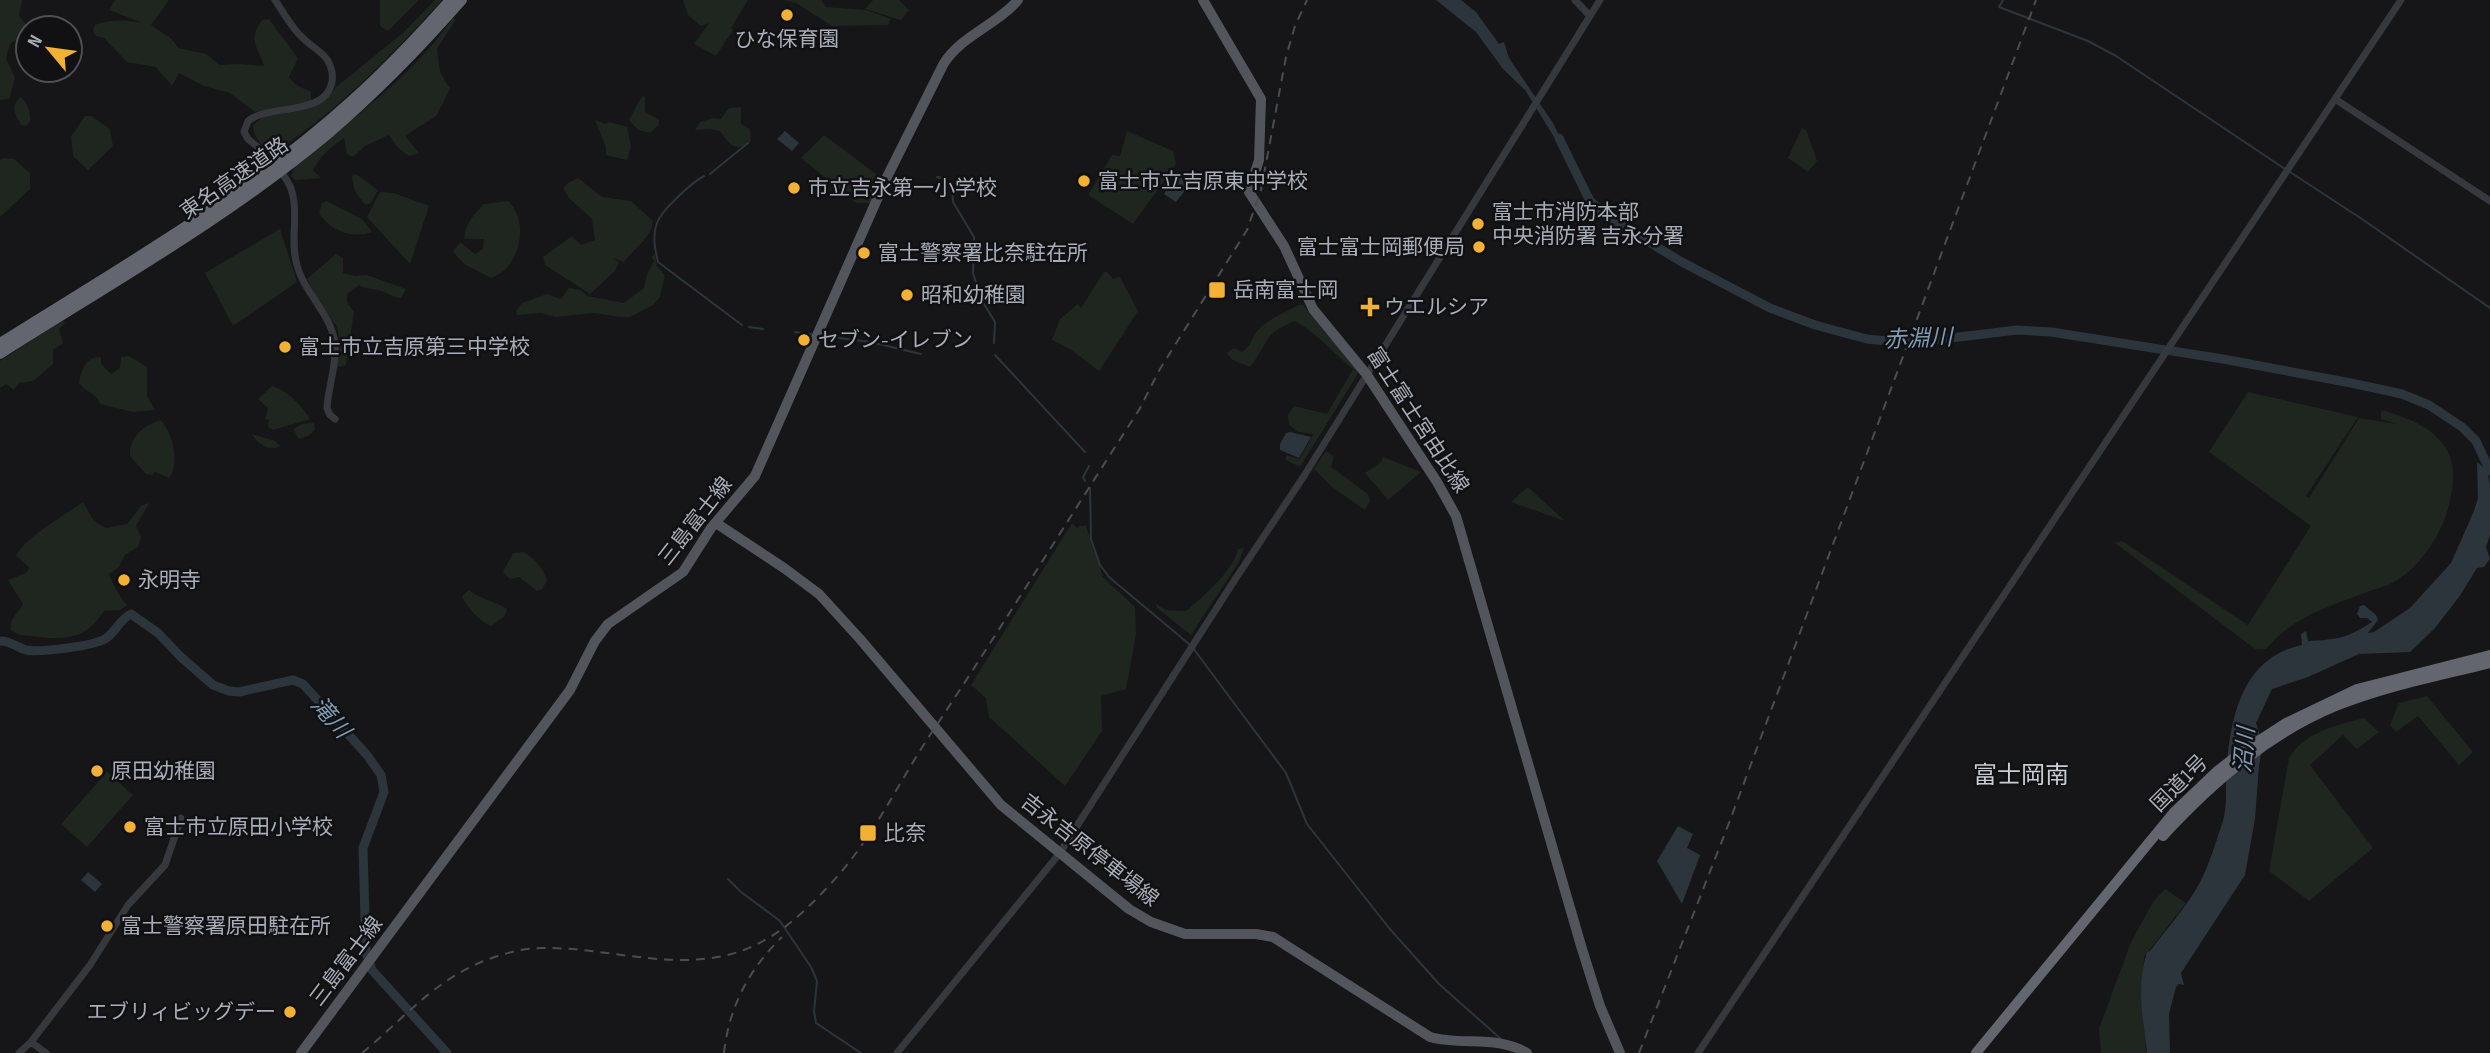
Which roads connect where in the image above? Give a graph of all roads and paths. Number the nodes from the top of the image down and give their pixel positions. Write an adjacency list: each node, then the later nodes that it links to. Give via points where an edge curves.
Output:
1 (275, 0): 11 (street, via 303,38 326,57 332,76 320,101 248,121 244,132 248,139)
2 (450, 0): 14 (highway, 東名高速道路, via 349,103 278,160)
3 (462, 0): 15 (highway, 東名高速道路, via 360,106 280,171)
4 (1018, 0): 18 (main road, 三島富士線, via 943,65 886,179 762,463)
5 (1203, 0): 16 (main road, 富士富士宮由比線, via 1261,99 1259,160 1250,192 1284,246 1313,309)
6 (1575, 0): 9 (street)
7 (1600, 0): 9 (street)
8 (2401, 0): 10 (street)
9 (1590, 16): 16 (street)
10 (2335, 99): 13 (street); 31 (street)
11 (270, 157)
12 (284, 176): 17 (street, via 295,198 293,248 300,276 335,344 327,408)
13 (2490, 201)
14 (0, 343)
15 (0, 354)
16 (1367, 375): 23 (street); 30 (main road, 富士富士宮由比線, via 1456,516 1589,972)
17 (335, 419)
18 (716, 523): 23 (main road, 吉永吉原停車場線, via 819,594 1001,805); 27 (main road, 三島富士線, via 683,572 600,634 570,690)
19 (2490, 655): 21 (highway, 国道1号, via 2369,685 2334,698)
20 (2490, 663): 21 (highway, 国道1号, via 2383,690)
21 (2285, 728): 32 (highway, 国道1号, via 2225,765 2175,811); 33 (highway, 国道1号, via 2221,778 2181,817)
22 (181, 818): 24 (street, via 165,865 128,905 90,965)
23 (1059, 854): 28 (street); 29 (main road, 吉永吉原停車場線, via 1151,922 1185,934 1273,937 1430,1037 1512,1046)
24 (31, 1042): 25 (street); 26 (street)
25 (19, 1053)
26 (46, 1053)
27 (301, 1053)
28 (897, 1053)
29 (1527, 1053)
30 (1620, 1053)
31 (1698, 1053)
32 (1976, 1053)
33 (1985, 1053)

